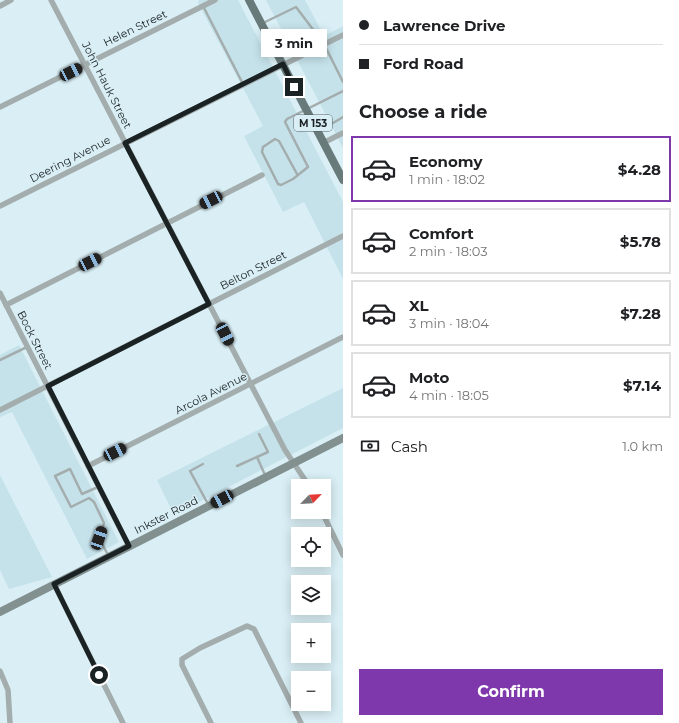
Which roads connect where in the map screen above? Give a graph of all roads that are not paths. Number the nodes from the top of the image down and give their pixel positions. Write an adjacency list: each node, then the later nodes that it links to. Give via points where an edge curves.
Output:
1 (11, 0): 5 (street)
2 (51, 0): 10 (street, John Hauk Street)
3 (215, 0): 6 (street, Helen Street)
4 (249, 0): 7 (main road, M 153)
5 (0, 6)
6 (203, 6): 10 (street, Helen Street); 13 (lane)
7 (262, 24): 9 (lane, via 296,7); 11 (main road, M 153)
8 (343, 35): 9 (street, Deering Avenue)
9 (324, 44): 11 (street, Deering Avenue); 12 (lane)
10 (85, 64): 15 (street, Helen Street); 21 (street, John Hauk Street)
11 (283, 64): 13 (street, Deering Avenue); 16 (main road, M 153)
12 (343, 82)
13 (243, 84): 21 (street, Deering Avenue)
14 (343, 92): 16 (lane)
15 (0, 107)
16 (306, 110): 18 (main road, M 153); 22 (lane, via 286,119 285,122 308,167)
17 (343, 117): 18 (lane)
18 (316, 128): 20 (main road, M 153)
19 (343, 132): 20 (street)
20 (323, 142): 24 (main road, M 153)
21 (125, 143): 25 (street, Deering Avenue); 26 (street, John Hauk Street)
22 (297, 174): 22 (lane, via 285,184 278,184 262,152 266,144 275,139 279,141)
23 (262, 175): 26 (street)
24 (343, 180)
25 (0, 206)
26 (167, 223): 29 (street, John Hauk Street); 30 (street)
27 (343, 236): 29 (street, Belton Street)
28 (0, 293): 30 (street, Bock Street)
29 (209, 304): 34 (street, John Hauk Street); 35 (street, Belton Street)
30 (6, 305): 32 (street, Bock Street)
31 (343, 337): 34 (street, Arcola Avenue)
32 (27, 347): 33 (lane); 35 (street, Bock Street)
33 (0, 360)
34 (251, 384): 40 (street, John Hauk Street); 42 (street, Arcola Avenue)
35 (48, 386): 36 (street, Belton Street); 42 (street, Bock Street)
36 (0, 410)
37 (259, 434): 39 (lane, via 268,452)
38 (343, 438): 40 (main road, Inkster Road)
39 (257, 457): 43 (lane); 44 (lane)
40 (294, 463): 44 (main road, Inkster Road); 45 (street, John Hauk Street)
41 (203, 464): 49 (lane, via 190,471)
42 (88, 466): 46 (street, Bock Street)
43 (237, 466)
44 (266, 477): 49 (main road, Inkster Road)
45 (304, 479)
46 (99, 486): 47 (lane); 51 (street, Bock Street)
47 (82, 494): 48 (lane); 48 (lane, via 70,469 55,476 71,507)
48 (85, 500): 53 (lane, via 89,498 94,502 104,523 99,538)
49 (209, 506): 51 (main road, Inkster Road)
50 (325, 519): 52 (street)
51 (129, 546): 53 (main road, Inkster Road)
52 (343, 555)
53 (109, 556): 54 (main road, Inkster Road)
54 (54, 584): 55 (main road, Inkster Road); 58 (street)
55 (0, 612)
56 (0, 671): 57 (street, via 8,690)
57 (10, 723)
58 (124, 723)
59 (211, 723): 60 (street, via 182,665 182,659 245,626 254,628)
60 (301, 723)

